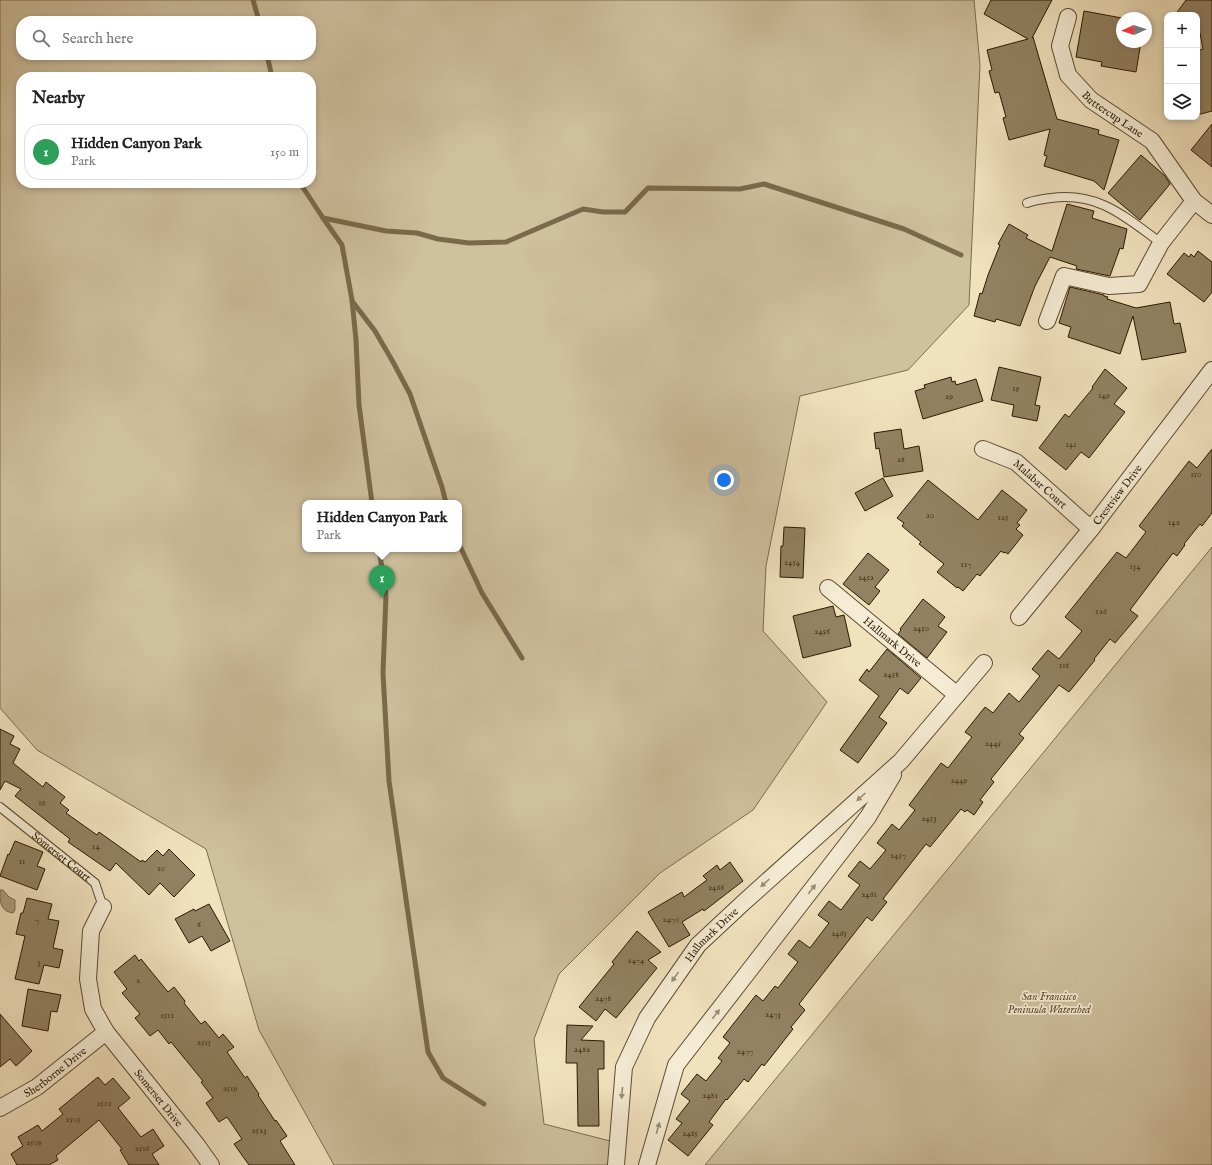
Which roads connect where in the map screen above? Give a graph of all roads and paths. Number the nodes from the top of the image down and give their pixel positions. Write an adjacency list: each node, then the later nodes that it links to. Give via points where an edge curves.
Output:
1 (1068, 17): 2 (street, Buttercup Lane, via 1060,46 1068,75 1091,100 1152,141)
2 (1194, 201): 4 (street, Buttercup Lane); 5 (street)
3 (1027, 203): 5 (lane, via 1066,196 1098,202 1123,215)
4 (1212, 215)
5 (1161, 243): 6 (street, via 1139,284 1109,286 1064,276)
6 (1048, 321)
7 (1212, 370): 9 (street, Crestview Drive)
8 (983, 449): 9 (street, Malabar Court, via 1016,462)
9 (1091, 529): 11 (street, Crestview Drive)
10 (828, 588): 13 (street, Hallmark Drive)
11 (1019, 617)
12 (984, 663): 13 (street, Hallmark Drive)
13 (957, 695): 14 (street, Hallmark Drive)
14 (901, 761): 20 (street, Hallmark Drive, one-way to 20, via 698,945 647,1018 624,1067); 21 (street, Hallmark Drive, one-way to 14, via 676,1065 868,817)
15 (0, 807): 16 (lane, Somerset Court, via 95,883)
16 (103, 907): 17 (street, Somerset Court, via 92,931 88,979 93,1010)
17 (106, 1032): 18 (street, Sherborne Drive, via 38,1087); 19 (street, Somerset Drive)
18 (0, 1108)
19 (211, 1165)
20 (616, 1165)
21 (647, 1165)

